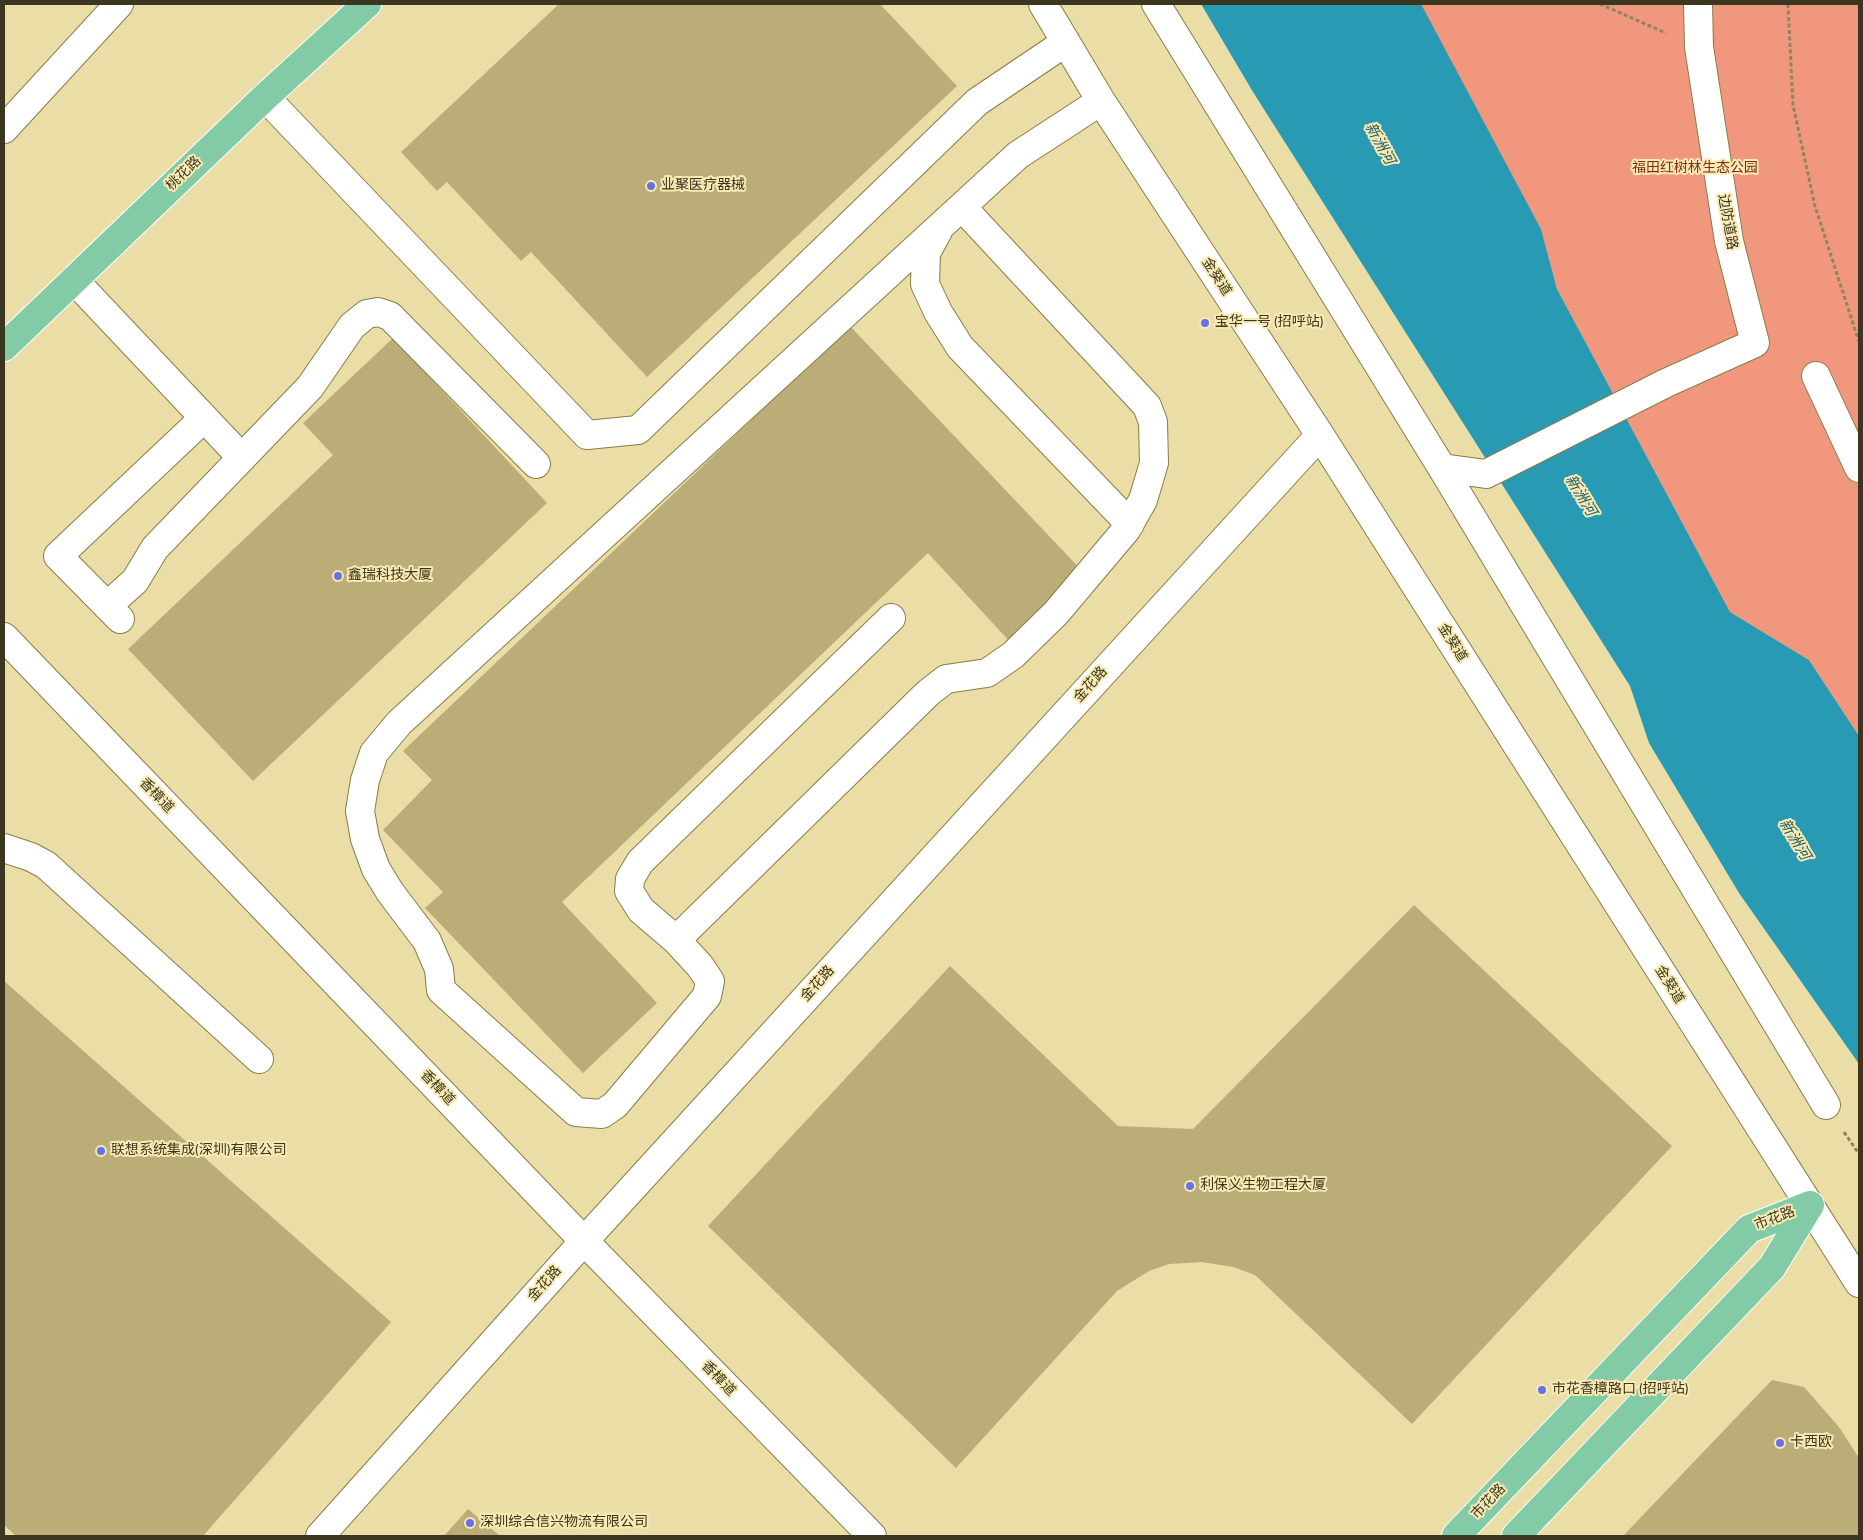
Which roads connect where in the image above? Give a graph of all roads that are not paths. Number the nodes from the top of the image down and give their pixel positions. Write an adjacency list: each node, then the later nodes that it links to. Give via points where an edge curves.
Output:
1 (119, 4): 9 (street)
2 (367, 4): 7 (main road, 桃花路)
3 (1043, 4): 6 (street, 金葵道)
4 (1156, 4): 19 (street)
5 (1698, 4): 19 (street, 边防道路, via 1699,47 1729,240 1755,342 1486,474)
6 (1066, 42): 7 (street, via 977,102 638,430 587,436); 8 (street, 金葵道)
7 (265, 97): 12 (main road, 桃花路)
8 (1101, 101): 10 (street, via 1018,155); 16 (street, 金葵道)
9 (4, 128)
10 (962, 207): 11 (street); 21 (street, via 1147,406 1153,422 1154,463)
11 (940, 227): 21 (street, via 926,253 925,284 938,312 956,340); 25 (street, via 399,723 374,753 360,811 365,839 381,877 427,941 438,969 441,990 576,1112 602,1114 616,1105 707,996 710,981)
12 (74, 280): 13 (main road, 桃花路); 15 (street)
13 (4, 347)
14 (1816, 376): 20 (street)
15 (204, 418): 17 (street); 17 (street, via 58,556 114,612 155,548)
16 (1320, 435): 28 (street, 金葵道); 29 (street, 金花路)
17 (242, 458): 18 (street, via 310,388 352,326 367,314 378,312 390,316 405,330)
18 (536, 464)
19 (1442, 468): 27 (street)
20 (1859, 468)
21 (1130, 524): 25 (street, via 1056,613 1013,655 987,673 946,679 928,693)
22 (891, 618): 25 (street, via 640,862 630,879 629,891 641,910)
23 (4, 637): 29 (street, 香樟道)
24 (4, 848): 26 (street, via 46,865)
25 (676, 940)
26 (259, 1059)
27 (1826, 1105)
28 (1810, 1206): 30 (street, 金葵道); 33 (main road, 市花路, via 1749,1229); 34 (main road, 市花路, via 1772,1267)
29 (584, 1241): 31 (street, 金花路); 32 (street, 香樟道)
30 (1859, 1283)
31 (320, 1536)
32 (872, 1536)
33 (1456, 1536)
34 (1516, 1536)

